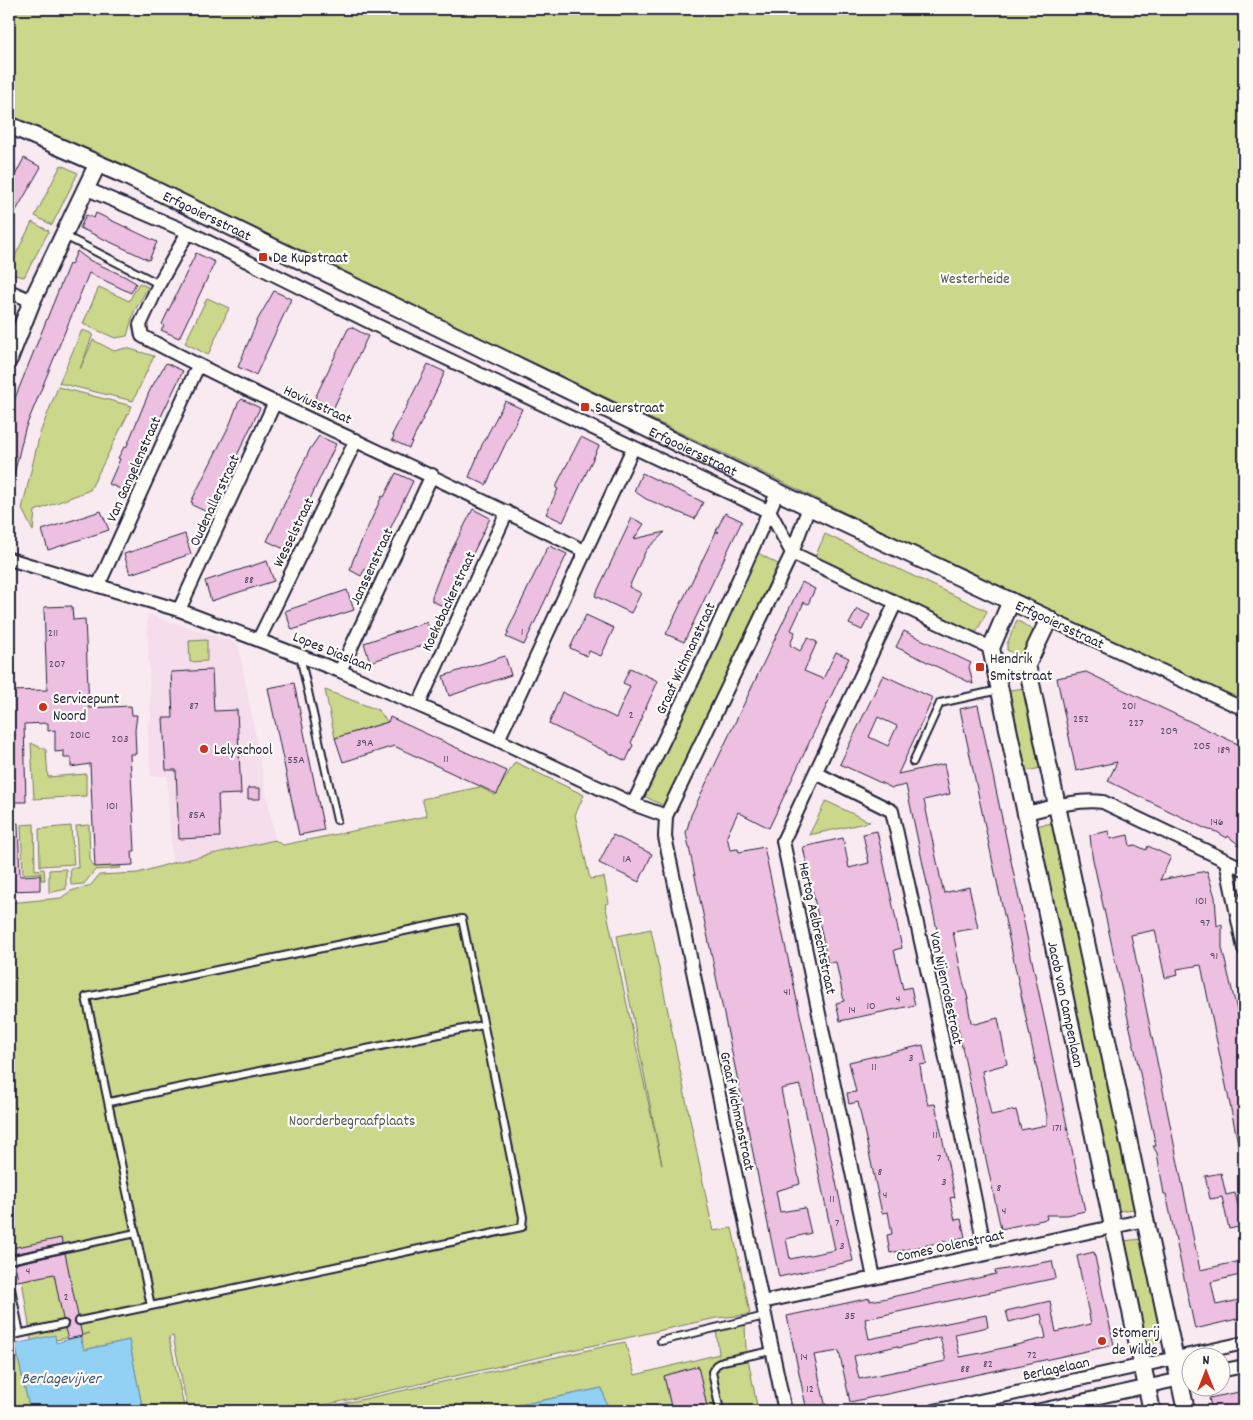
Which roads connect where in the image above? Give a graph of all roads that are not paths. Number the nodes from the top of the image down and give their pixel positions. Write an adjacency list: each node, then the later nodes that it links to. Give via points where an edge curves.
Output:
1 (9, 124): 2 (street, Erfgooiersstraat)
2 (97, 165): 3 (street); 15 (street, Erfgooiersstraat, via 124,175)
3 (87, 189): 4 (street, Erfgooiersstraat); 5 (street)
4 (188, 232): 6 (street, Hoviusstraat); 13 (street, Erfgooiersstraat)
5 (62, 234): 6 (lane); 8 (street)
6 (159, 284): 10 (street, Hoviusstraat, via 140,325 142,336)
7 (9, 291): 8 (street)
8 (32, 301): 9 (street)
9 (9, 359)
10 (198, 366): 11 (street, Hoviusstraat); 22 (street, Van Gangelenstraat)
11 (276, 402): 12 (street, Hoviusstraat); 25 (street, Oudenallerstraat)
12 (356, 440): 14 (street, Hoviusstraat); 27 (street, Wesselstraat)
13 (633, 448): 18 (street, Erfgooiersstraat); 19 (street)
14 (432, 475): 17 (street, Hoviusstraat); 32 (street, Janssenstraat)
15 (778, 491): 16 (street, Erfgooiersstraat); 18 (street, Graaf Wichmanstraat)
16 (810, 507): 20 (street, Graaf Wichmanstraat); 23 (street, Erfgooiersstraat)
17 (507, 512): 19 (street, Hoviusstraat); 34 (street, Koekebackerstraat)
18 (770, 512): 20 (street); 39 (street, Graaf Wichmanstraat)
19 (584, 551): 36 (street)
20 (792, 553): 24 (street); 42 (street, Graaf Wichmanstraat)
21 (9, 559): 22 (street, Lopes Diaslaan)
22 (98, 586): 25 (street, Lopes Diaslaan)
23 (1011, 601): 26 (street, Erfgooiersstraat); 28 (street)
24 (895, 604): 28 (street); 38 (street, Hertog Aelbrechtstraat)
25 (179, 610): 27 (street, Lopes Diaslaan)
26 (1049, 619): 30 (street); 35 (street, Erfgooiersstraat)
27 (259, 639): 29 (street, Lopes Diaslaan)
28 (991, 648): 31 (street, Jacob van Campenlaan)
29 (300, 656): 32 (street, Lopes Diaslaan); 43 (lane)
30 (1027, 665): 31 (street); 40 (street)
31 (996, 666): 33 (street, Jacob van Campenlaan)
32 (340, 670): 34 (street, Lopes Diaslaan)
33 (1000, 690): 37 (lane, via 940,703); 41 (street, Jacob van Campenlaan)
34 (418, 704): 36 (street, Lopes Diaslaan)
35 (1244, 709)
36 (498, 740): 39 (street, Lopes Diaslaan)
37 (913, 762)
38 (816, 773): 52 (street, Van Nijenrodestraat, via 892,811); 54 (street, Hertog Aelbrechtstraat, via 783,841)
39 (633, 804): 42 (street)
40 (1058, 806): 41 (street); 44 (street, via 1102,802); 49 (street)
41 (1028, 813): 50 (street, Jacob van Campenlaan)
42 (666, 816): 56 (street, Graaf Wichmanstraat, via 665,837)
43 (338, 820)
44 (1226, 861): 45 (street); 46 (street)
45 (1244, 869)
46 (1244, 949)
47 (483, 1025): 48 (lane); 48 (lane, via 462,919 86,997); 57 (lane, via 524,1217 522,1227)
48 (109, 1102): 51 (lane)
49 (1146, 1220): 50 (street, Comes Oolenstraat); 66 (street)
50 (1114, 1227): 52 (street, Comes Oolenstraat); 68 (street, Jacob van Campenlaan)
51 (136, 1233): 53 (lane); 57 (lane)
52 (986, 1254): 54 (street, Comes Oolenstraat)
53 (9, 1260)
54 (874, 1278): 56 (street, Comes Oolenstraat)
55 (9, 1279): 61 (lane)
56 (762, 1302): 58 (street, Graaf Wichmanstraat)
57 (151, 1306): 59 (lane)
58 (764, 1316): 63 (lane); 65 (street, Graaf Wichmanstraat)
59 (78, 1321)
60 (64, 1324): 61 (lane)
61 (20, 1334): 62 (lane)
62 (9, 1336)
63 (661, 1341)
64 (1244, 1344): 66 (street, Berlagelaan)
65 (772, 1350): 74 (lane, via 716,1365 712,1372); 75 (street, Graaf Wichmanstraat)
66 (1175, 1359): 68 (street, Berlagelaan); 69 (street)
67 (1244, 1366): 70 (street)
68 (1143, 1367): 72 (street, Jacob van Campenlaan); 76 (street, Berlagelaan)
69 (1180, 1368)
70 (1230, 1369)
71 (1180, 1379): 72 (street)
72 (1147, 1387): 77 (street); 78 (street, Jacob van Campenlaan)
73 (1186, 1398): 79 (street)
74 (720, 1411)
75 (785, 1411)
76 (934, 1411)
77 (1036, 1411)
78 (1152, 1411)
79 (1186, 1411)

